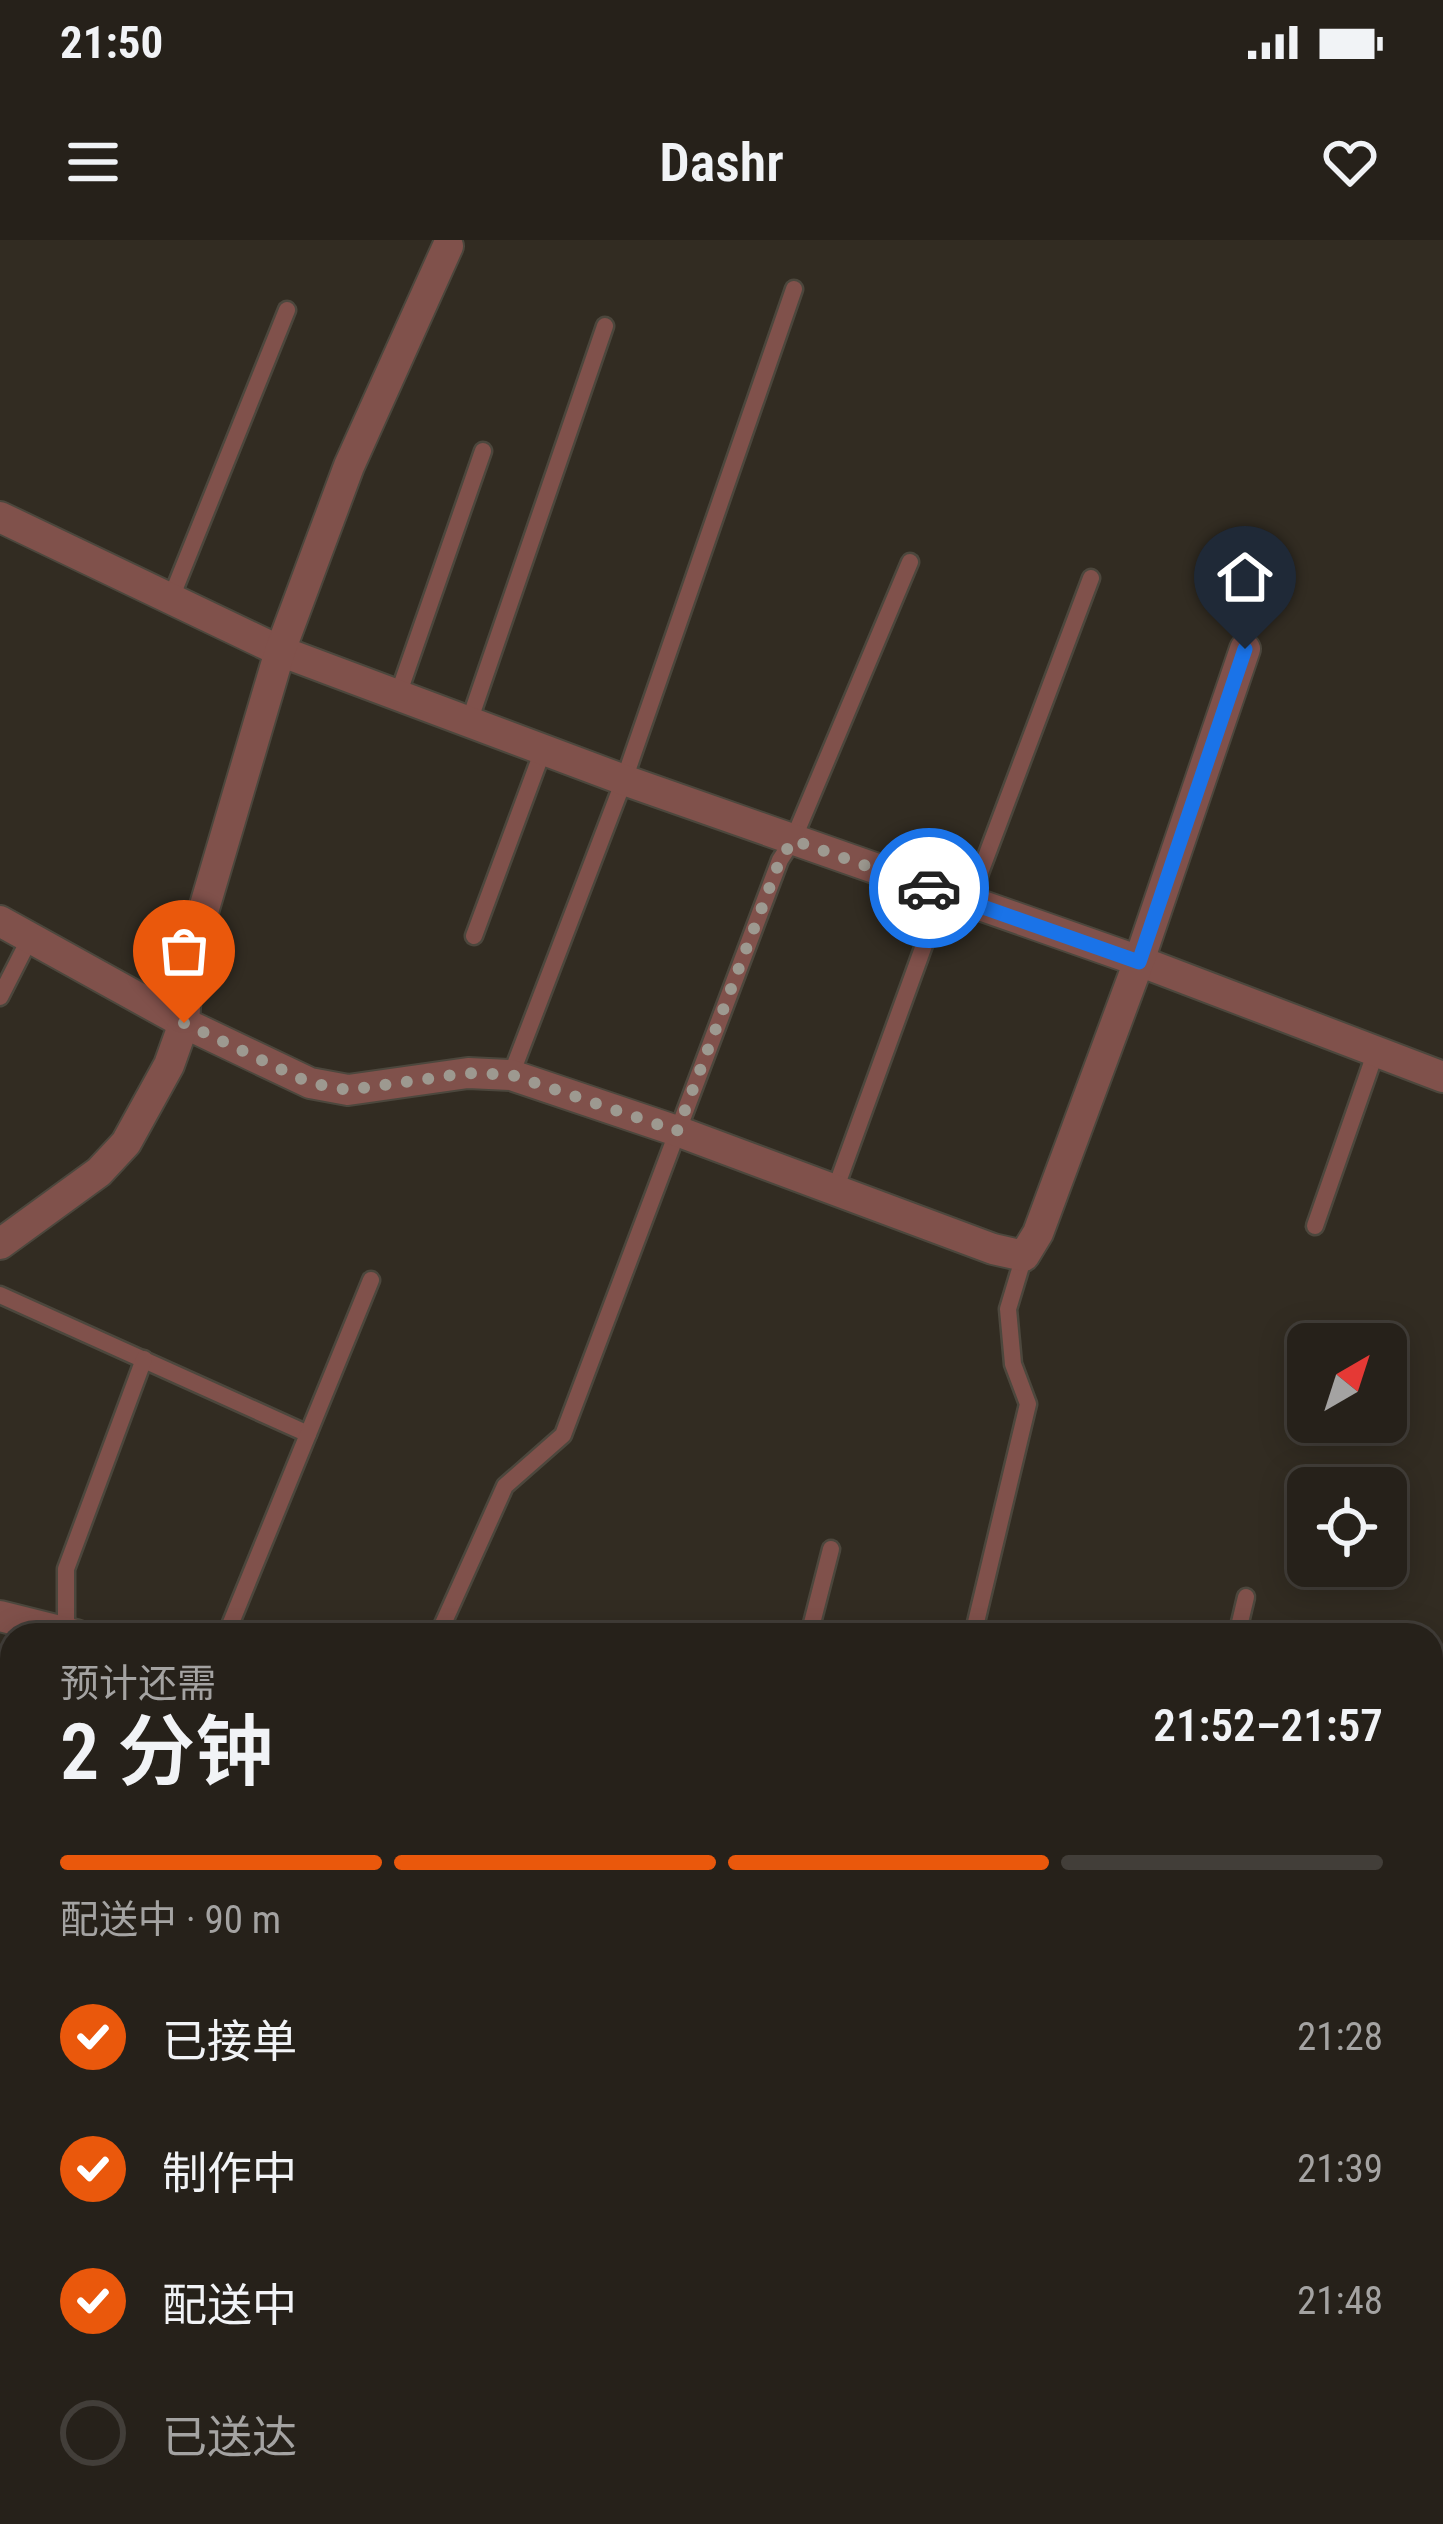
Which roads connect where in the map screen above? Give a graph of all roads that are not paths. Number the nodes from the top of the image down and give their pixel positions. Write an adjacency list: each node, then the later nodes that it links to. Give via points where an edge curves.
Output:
1 (448, 246): 11 (street, via 349,466)
2 (794, 289): 15 (lane)
3 (287, 310): 9 (lane)
4 (605, 326): 13 (lane)
5 (483, 452): 12 (lane)
6 (0, 517): 9 (street)
7 (910, 562): 16 (lane)
8 (1091, 578): 17 (lane)
9 (171, 598): 11 (street)
10 (1245, 649): 21 (street)
11 (280, 650): 12 (street); 23 (street, via 188,963)
12 (398, 695): 13 (street)
13 (470, 722): 14 (street)
14 (543, 750): 15 (street); 19 (lane)
15 (624, 780): 16 (street); 25 (lane)
16 (793, 840): 17 (street); 27 (lane)
17 (956, 897): 21 (street); 28 (lane)
18 (0, 921): 20 (street)
19 (473, 936)
20 (30, 938): 22 (lane); 23 (street)
21 (1139, 962): 24 (street); 31 (street)
22 (0, 997)
23 (184, 1023): 25 (street, via 310,1083 348,1090); 30 (street, via 126,1142 99,1172)
24 (1376, 1051): 26 (street); 29 (lane)
25 (512, 1075): 27 (street)
26 (1443, 1077)
27 (677, 1131): 28 (street); 40 (lane, via 563,1435 505,1486)
28 (835, 1190): 31 (street)
29 (1315, 1226)
30 (0, 1244)
31 (1024, 1256): 42 (lane, via 1008,1309 1013,1364 1028,1404)
32 (371, 1280): 35 (lane)
33 (0, 1295): 34 (lane)
34 (144, 1359): 35 (lane); 38 (lane, via 66,1570)
35 (308, 1435): 39 (lane)
36 (831, 1549): 41 (lane)
37 (1246, 1597): 43 (lane)
38 (69, 1623)
39 (231, 1623)
40 (443, 1623)
41 (812, 1623)
42 (976, 1623)
43 (1240, 1623)

